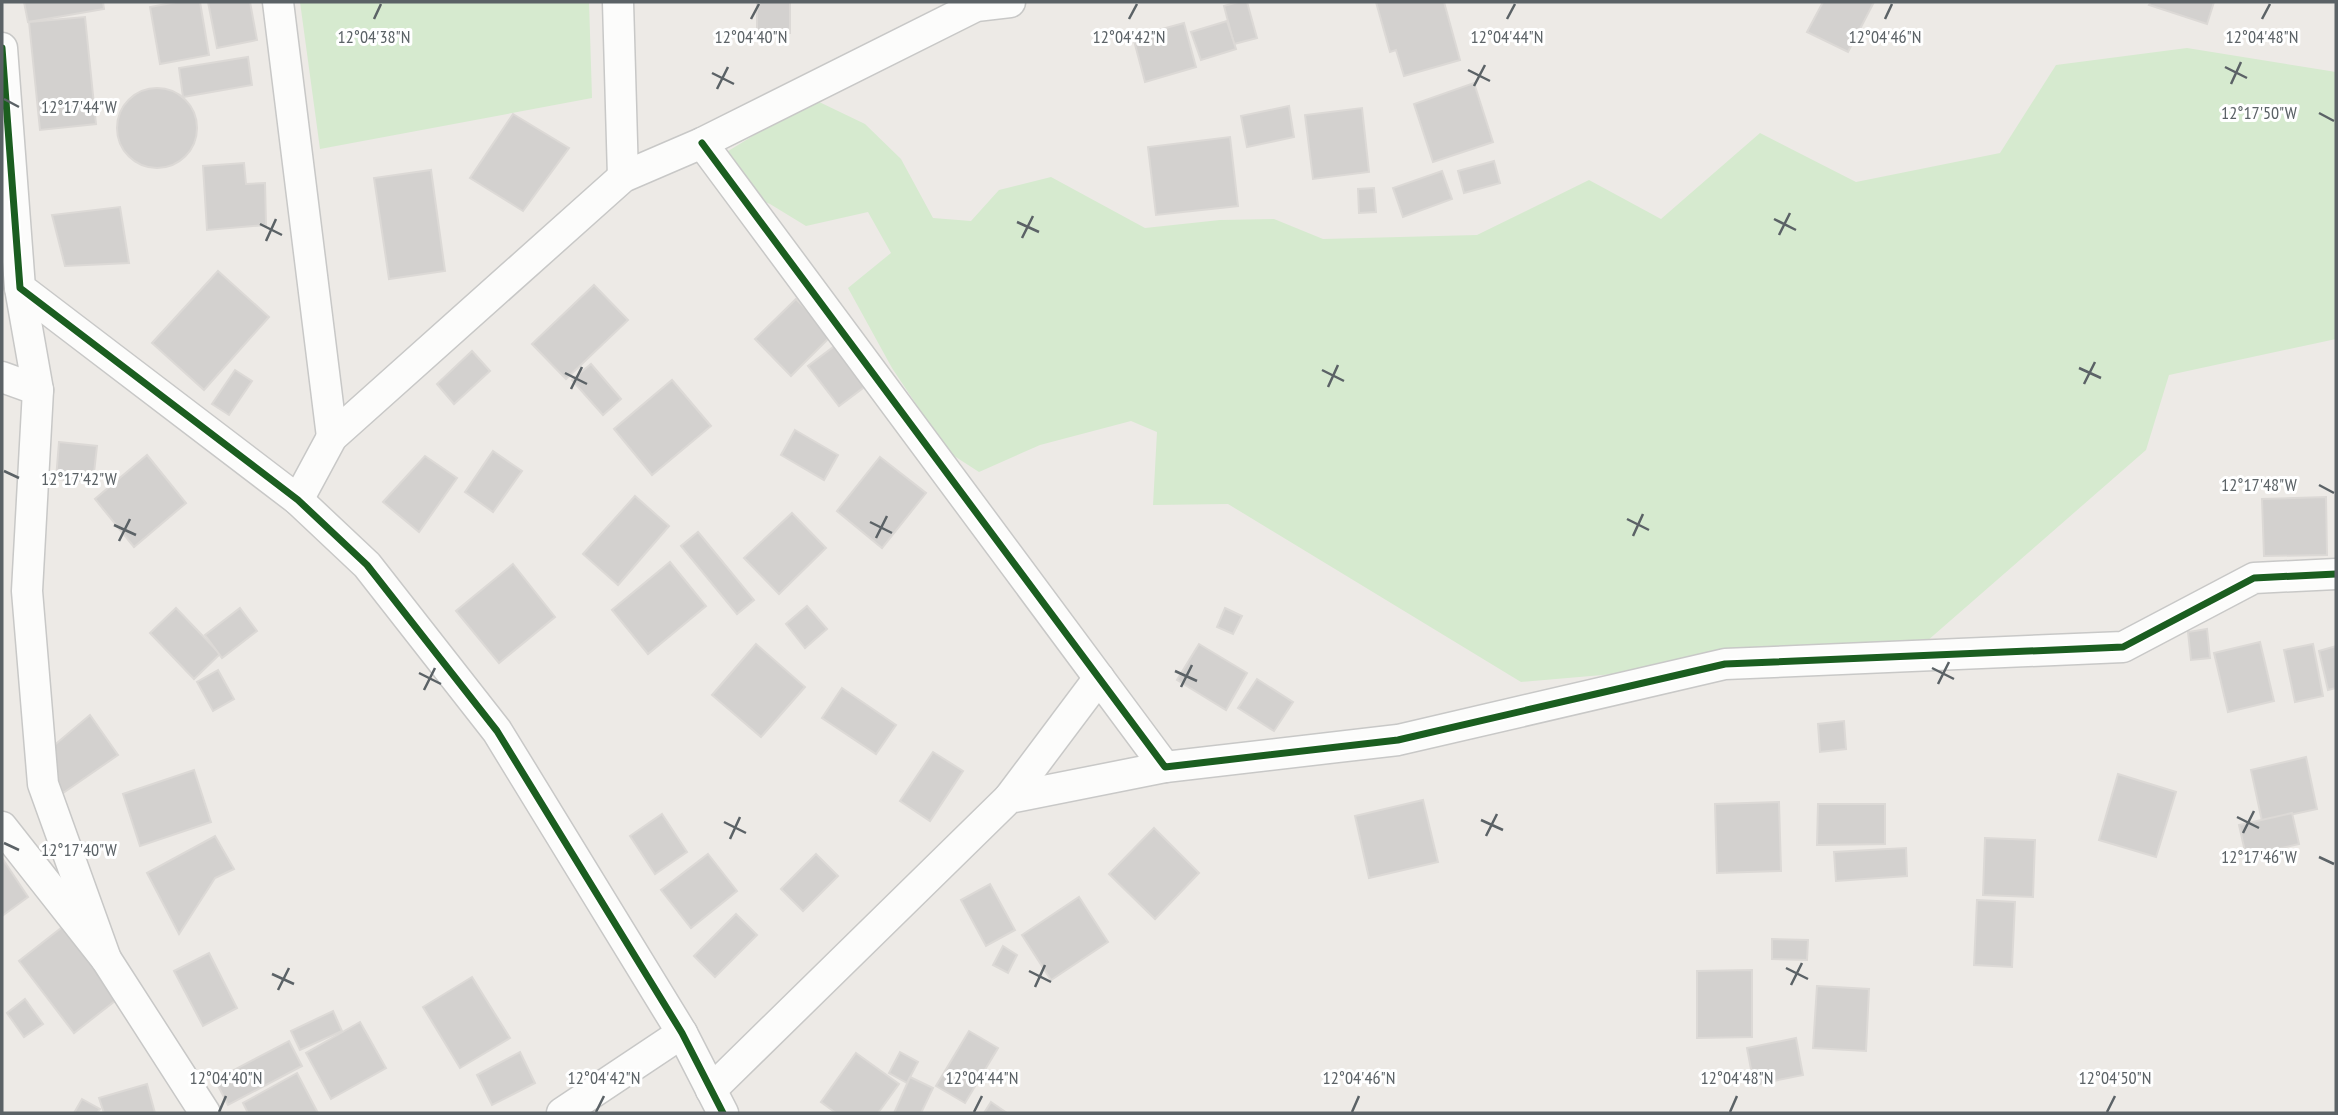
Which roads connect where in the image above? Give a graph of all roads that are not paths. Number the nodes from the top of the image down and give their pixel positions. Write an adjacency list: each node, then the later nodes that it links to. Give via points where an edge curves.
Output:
1 (278, 2): 12 (street)
2 (618, 2): 8 (street)
3 (1010, 2): 4 (street)
4 (977, 4): 7 (street)
5 (2, 48): 6 (street)
6 (5, 118): 9 (street)
7 (702, 143): 8 (street); 15 (street)
8 (623, 177): 12 (street)
9 (20, 288): 11 (street); 13 (street)
10 (2, 377): 11 (street)
11 (38, 390): 19 (street, via 27,591 43,784)
12 (332, 437): 13 (street)
13 (298, 500): 20 (street, via 367,565 498,731)
14 (2336, 574): 16 (street, via 2254,578 2123,647 1725,664 1398,740)
15 (1099, 678): 16 (street); 17 (street)
16 (1165, 767): 17 (street)
17 (1009, 798): 21 (street)
18 (2, 827): 19 (street)
19 (106, 959): 22 (street)
20 (682, 1033): 21 (street); 23 (street)
21 (717, 1101)
22 (205, 1113)
23 (562, 1113)

